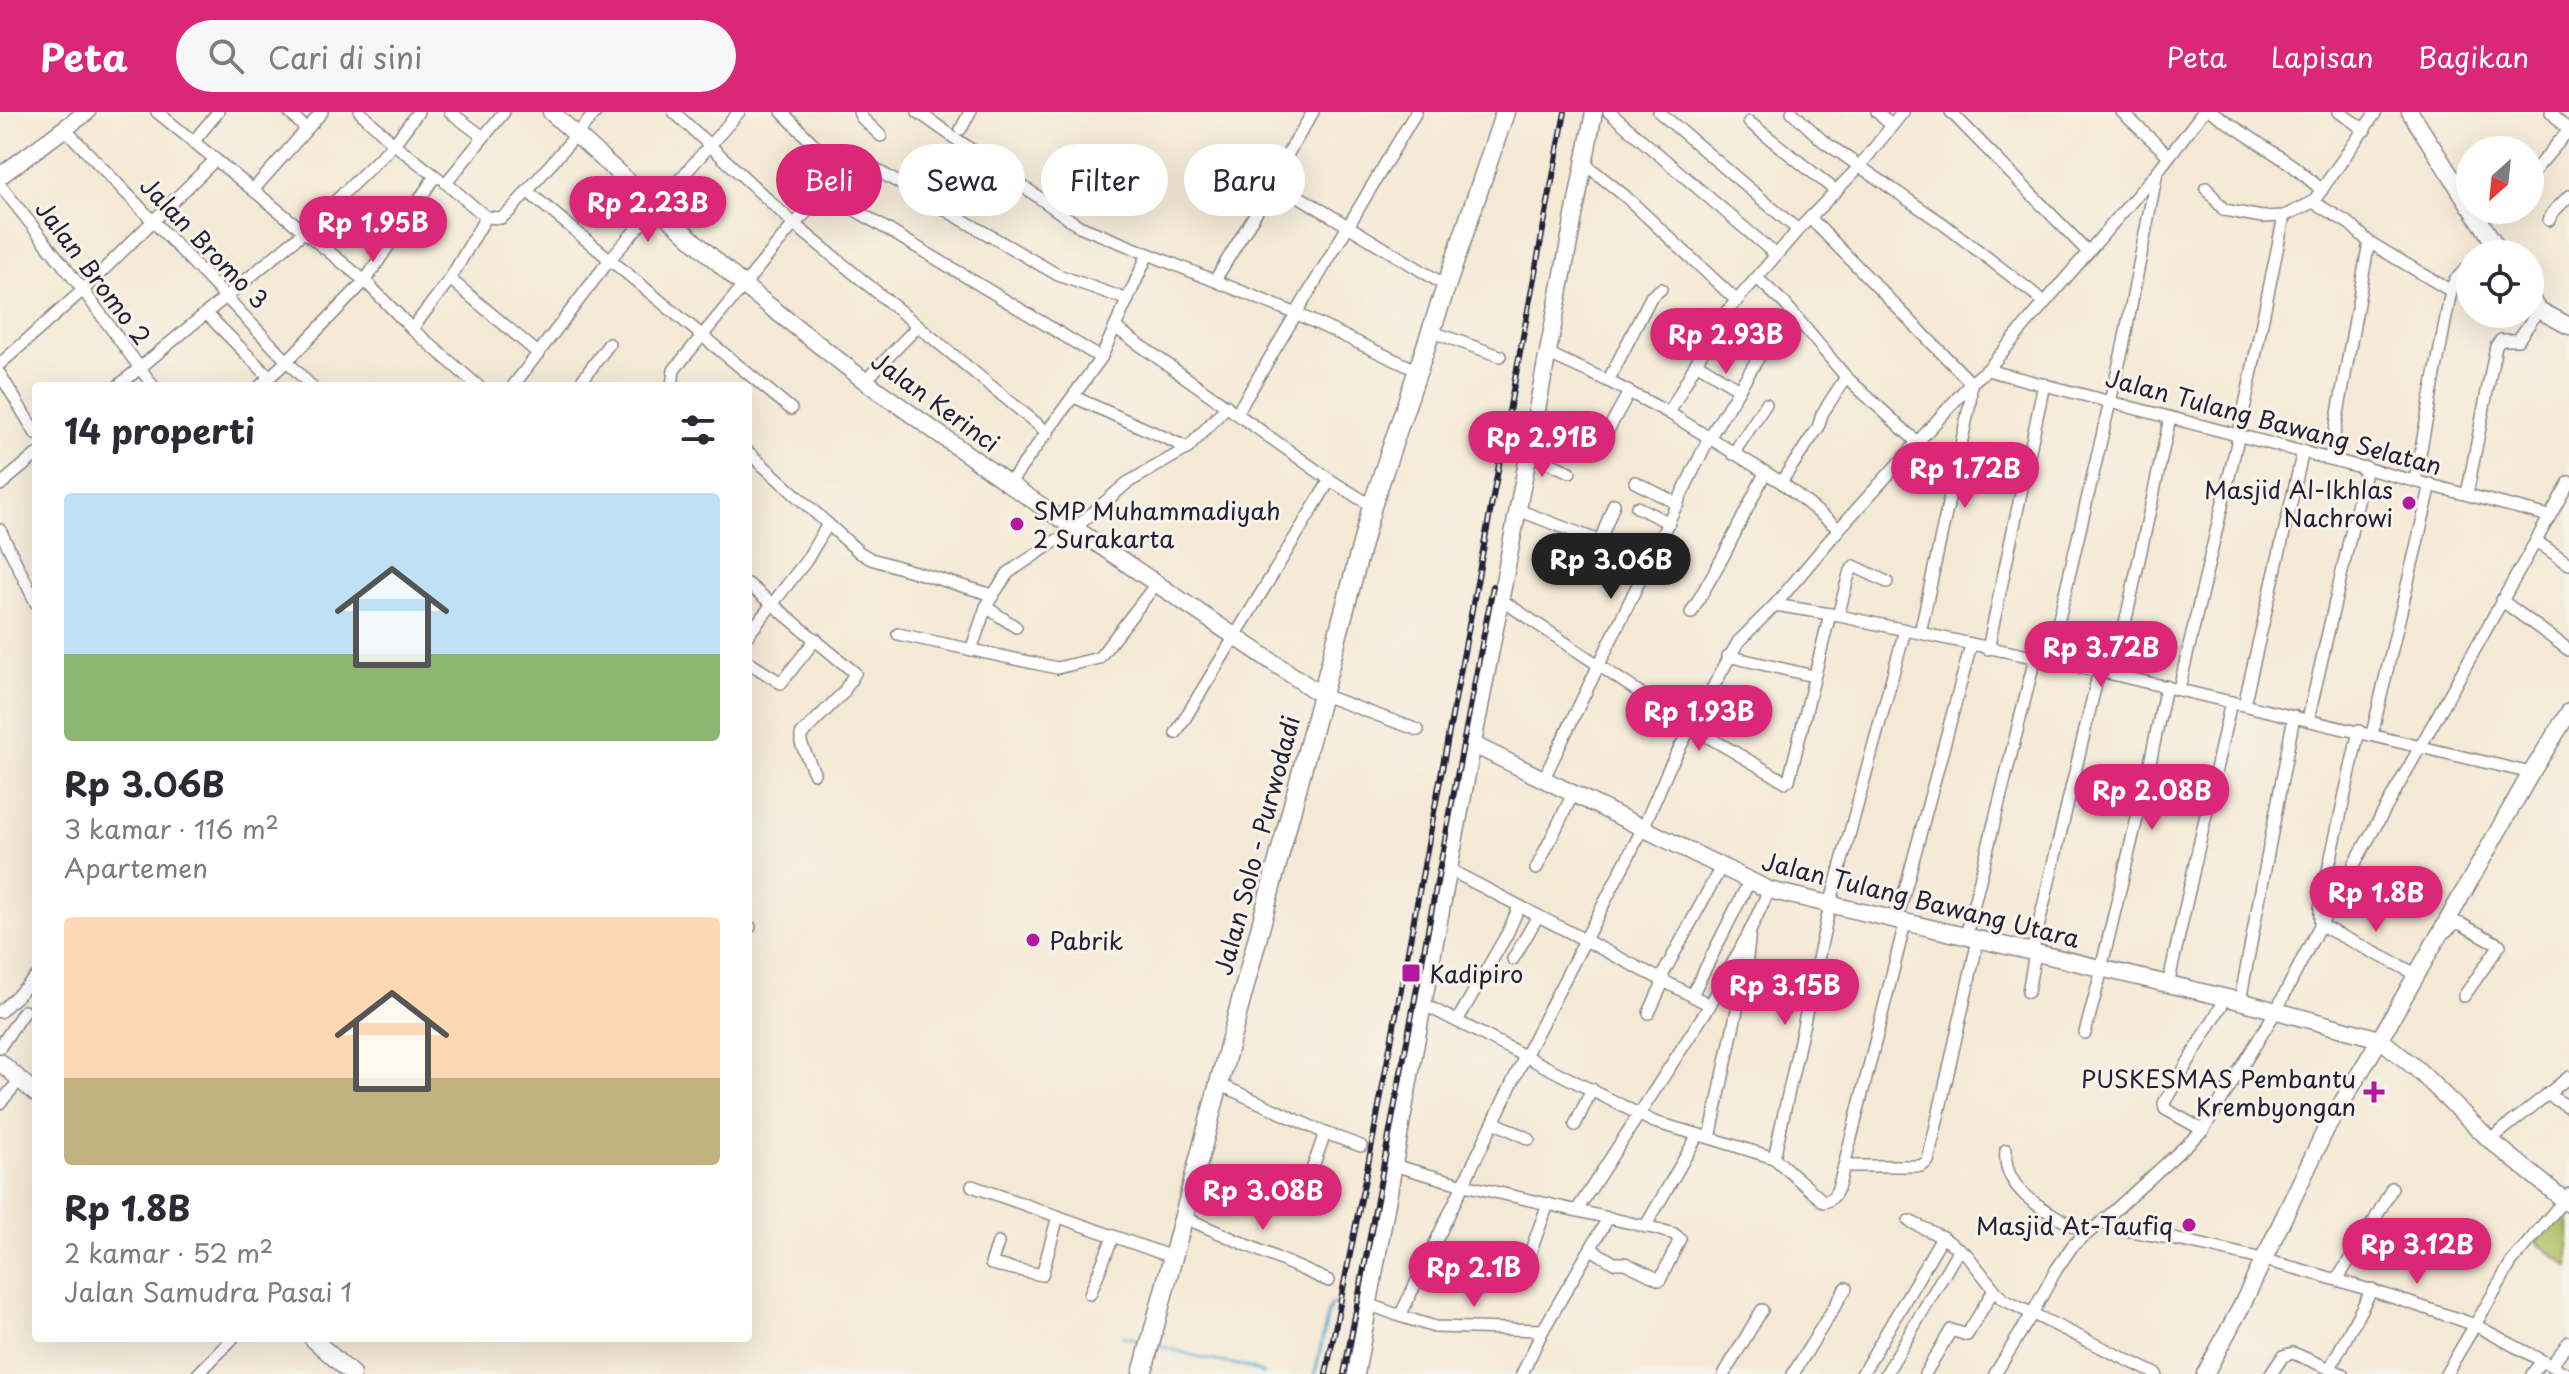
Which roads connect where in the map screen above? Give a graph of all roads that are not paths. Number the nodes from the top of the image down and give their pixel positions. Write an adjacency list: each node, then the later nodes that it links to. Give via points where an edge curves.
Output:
1 (87, 112): 37 (street)
2 (157, 112): 45 (street)
3 (218, 112): 45 (street)
4 (289, 112): 38 (street)
5 (322, 112): 38 (street)
6 (360, 112): 46 (street)
7 (418, 112): 46 (street)
8 (450, 112): 43 (street)
9 (504, 112): 43 (street)
10 (551, 112): 42 (street, Jalan Kerinci)
11 (596, 112): 42 (street)
12 (674, 112): 49 (street)
13 (739, 112): 49 (street)
14 (782, 112): 47 (street)
15 (859, 112): 44 (street)
16 (918, 112): 85 (street, via 1079,226)
17 (970, 112): 39 (street)
18 (1313, 112): 48 (street)
19 (1416, 112): 80 (street)
20 (1505, 112): 93 (main road, Jalan Solo - Purwodadi)
21 (1594, 112): 53 (street)
22 (1609, 112): 86 (street)
23 (1659, 112): 81 (street)
24 (1792, 112): 54 (street)
25 (1877, 112): 36 (street)
26 (1903, 112): 36 (street)
27 (1951, 112): 84 (street)
28 (2122, 112): 50 (street)
29 (2203, 112): 50 (street)
30 (2212, 112): 64 (street)
31 (2339, 112): 40 (street)
32 (2376, 112): 40 (street)
33 (2410, 112): 60 (street)
34 (2551, 112): 41 (street)
35 (1749, 122): 66 (street)
36 (1892, 126): 54 (street)
37 (64, 128): 57 (street); 77 (street, Jalan Bromo 3)
38 (306, 129): 63 (street)
39 (961, 129)
40 (2365, 130): 64 (street)
41 (2569, 131): 52 (street)
42 (574, 134): 65 (street); 70 (street, Jalan Kerinci)
43 (482, 136): 59 (street)
44 (881, 136)
45 (193, 142): 51 (street)
46 (394, 144): 58 (street); 82 (street)
47 (814, 144)
48 (1294, 144)
49 (710, 146): 70 (street); 79 (street)
50 (2169, 156): 55 (street)
51 (215, 160): 63 (street); 77 (street)
52 (2544, 160)
53 (1585, 164): 100 (street); 114 (street)
54 (1859, 167): 66 (street); 101 (street)
55 (2157, 172): 84 (street); 141 (street)
56 (882, 175): 99 (street, via 1058,275)
57 (0, 176)
58 (435, 176): 59 (street); 92 (street)
59 (446, 183): 75 (street)
60 (2456, 184)
61 (0, 185): 96 (street, Jalan Bromo 2)
62 (2206, 188): 74 (street, via 2224,210)
63 (253, 190): 82 (street)
64 (2322, 190): 69 (street)
65 (527, 191): 75 (street, via 501,218); 87 (street)
66 (1836, 191): 76 (street)
67 (2569, 196): 78 (street)
68 (1305, 200): 80 (street)
69 (2313, 202): 74 (street); 83 (street)
70 (658, 207): 87 (street); 94 (street, Jalan Kerinci)
71 (803, 216): 79 (street)
72 (865, 216): 117 (street)
73 (1254, 216): 91 (street)
74 (2284, 216): 149 (street)
75 (486, 217): 89 (street)
76 (1810, 218): 81 (street); 136 (street)
77 (154, 220): 96 (street); 98 (street, Jalan Bromo 3)
78 (2549, 220)
79 (794, 224): 94 (street); 106 (street)
80 (1349, 226): 93 (street); 104 (street)
81 (1798, 230): 86 (street)
82 (304, 232): 92 (street); 98 (street)
83 (2369, 242): 97 (street); 159 (street)
84 (2088, 252): 101 (street)
85 (1148, 254): 91 (street); 99 (street)
86 (1776, 255): 88 (street)
87 (611, 258): 112 (street); 115 (street)
88 (1757, 278): 100 (street); 125 (street)
89 (450, 279): 110 (street); 115 (street)
90 (2456, 279): 97 (street)
91 (1215, 280): 104 (street)
92 (365, 281): 110 (street); 118 (street)
93 (1445, 285): 111 (main road, Jalan Solo - Purwodadi)
94 (744, 286): 112 (street); 126 (street, Jalan Kerinci)
95 (1661, 289): 127 (street, via 1651,297)
96 (83, 290): 120 (street); 121 (street, Jalan Bromo 2)
97 (2451, 291): 164 (street)
98 (227, 296): 103 (street); 118 (street, Jalan Bromo 3)
99 (1128, 300): 108 (street)
100 (1737, 301): 105 (street)
101 (2045, 302): 123 (street)
102 (2544, 310): 107 (street)
103 (206, 313): 121 (street); 130 (street)
104 (1297, 314): 122 (street); 144 (street)
105 (1719, 321): 119 (street); 138 (street, via 1765,347)
106 (918, 326): 126 (street); 148 (street)
107 (2569, 326)
108 (1116, 328): 117 (street); 144 (street)
109 (2523, 328): 171 (street, via 2518,340 2501,340 2496,346)
110 (412, 329): 132 (street)
111 (1430, 331): 116 (street); 122 (main road, Jalan Solo - Purwodadi)
112 (701, 336): 135 (street, via 674,370); 143 (street)
113 (609, 344): 134 (street)
114 (1547, 353): 127 (street); 155 (street)
115 (539, 354): 133 (street)
116 (1500, 356)
117 (1101, 358): 140 (street)
118 (287, 361): 130 (street); 131 (street, Jalan Bromo 3)
119 (1696, 363): 138 (street); 145 (street)
120 (0, 364)
121 (140, 368): 128 (street); 129 (street, Jalan Bromo 2)
122 (1416, 370): 174 (main road, Jalan Solo - Purwodadi)
123 (1987, 370): 136 (street); 137 (street, Jalan Tulang Bawang Selatan)
124 (0, 374): 147 (street)
125 (1846, 377): 151 (street); 166 (street)
126 (865, 381): 168 (street, Jalan Kerinci)
127 (1608, 381): 139 (street)
128 (123, 382)
129 (150, 382)
130 (264, 382)
131 (307, 382)
132 (473, 382)
133 (516, 382)
134 (581, 382)
135 (672, 382)
136 (1971, 383): 151 (street); 202 (street)
137 (2044, 384): 141 (street, Jalan Tulang Bawang Selatan); 207 (street)
138 (1739, 389): 150 (street)
139 (1629, 392): 145 (street); 152 (street)
140 (1074, 397): 148 (street); 153 (street)
141 (2108, 401): 146 (street, Jalan Tulang Bawang Selatan); 212 (street)
142 (1766, 404): 156 (street)
143 (791, 409)
144 (1232, 410): 153 (street); 163 (street)
145 (1669, 413): 150 (street)
146 (2170, 418): 149 (street, Jalan Tulang Bawang Selatan); 216 (street)
147 (32, 427)
148 (1048, 433): 168 (street)
149 (2239, 434): 154 (street, Jalan Tulang Bawang Selatan); 219 (street)
150 (1709, 438): 156 (street); 173 (street)
151 (1917, 442): 181 (street)
152 (1600, 445)
153 (1188, 448): 180 (street, via 1127,483)
154 (2303, 451): 159 (street, Jalan Tulang Bawang Selatan); 221 (street)
155 (1528, 454): 161 (street); 176 (street)
156 (1733, 454): 162 (street)
157 (752, 456): 179 (street)
158 (32, 458): 170 (street)
159 (2330, 458): 160 (street, Jalan Tulang Bawang Selatan)
160 (2366, 467): 164 (street, Jalan Tulang Bawang Selatan); 224 (street)
161 (1570, 472)
162 (1765, 473): 166 (street); 197 (street)
163 (1330, 480): 174 (street); 204 (street)
164 (2415, 480): 169 (street, Jalan Tulang Bawang Selatan)
165 (1635, 482): 173 (street)
166 (1781, 482): 181 (street)
167 (2569, 482): 177 (street)
168 (1009, 484): 180 (street, Jalan Kerinci)
169 (2431, 484): 171 (street, Jalan Tulang Bawang Selatan); 229 (street)
170 (0, 485)
171 (2467, 494): 177 (street, Jalan Tulang Bawang Selatan)
172 (1614, 504): 183 (street)
173 (1678, 504): 178 (street)
174 (1372, 506): 220 (main road, Jalan Solo - Purwodadi)
175 (1637, 507): 178 (street)
176 (1518, 510): 183 (street); 192 (street)
177 (2549, 516): 184 (street)
178 (1669, 523): 185 (street)
179 (828, 524): 191 (street, via 871,559); 194 (street)
180 (1075, 528): 188 (street, Jalan Kerinci); 191 (street, via 1008,573)
181 (1839, 529): 195 (street)
182 (0, 530): 190 (street)
183 (1600, 541): 185 (street)
184 (2536, 541): 186 (street); 193 (street)
185 (1649, 560): 214 (street)
186 (2569, 564)
187 (1887, 582): 198 (street, via 1851,565)
188 (1156, 584): 204 (street, Jalan Kerinci); 208 (street, via 1093,661 1057,668)
189 (752, 587): 194 (street)
190 (32, 595)
191 (993, 595): 196 (street)
192 (1500, 599): 214 (street); 230 (street)
193 (2501, 600): 209 (street); 231 (street)
194 (774, 605): 200 (street); 205 (street)
195 (1775, 605): 198 (street); 210 (street)
196 (986, 607): 199 (street); 208 (street)
197 (1691, 613)
198 (1834, 615): 201 (street); 217 (street)
199 (1016, 627)
200 (752, 630)
201 (1905, 630): 202 (street); 242 (street)
202 (1920, 633): 206 (street)
203 (898, 634): 208 (street)
204 (1235, 636): 220 (street, Jalan Kerinci); 228 (street)
205 (816, 639): 213 (street, via 781,683); 232 (street, via 855,673 843,693 801,735)
206 (1971, 645): 207 (street); 245 (street)
207 (1988, 649): 211 (street)
208 (971, 650)
209 (2569, 650)
210 (1728, 656): 217 (street); 225 (street)
211 (2035, 658): 212 (street); 249 (street)
212 (2049, 661): 215 (street)
213 (752, 665)
214 (1600, 666): 225 (street); 234 (street)
215 (2099, 671): 216 (street); 251 (street)
216 (2114, 674): 218 (street)
217 (1813, 676): 225 (street, via 1793,774 1786,782)
218 (2166, 686): 219 (street); 253 (street)
219 (2179, 689): 221 (street)
220 (1320, 694): 226 (street); 276 (main road, Jalan Solo - Purwodadi)
221 (2238, 703): 223 (street); 257 (street)
222 (2569, 712): 233 (street)
223 (2294, 716): 224 (street); 261 (street)
224 (2308, 720): 227 (street)
225 (1691, 727): 236 (street)
226 (1418, 730)
227 (2359, 731): 229 (street); 246 (street)
228 (1176, 733)
229 (2372, 734): 231 (street)
230 (1472, 744): 234 (street, Jalan Tulang Bawang Utara); 238 (street)
231 (2422, 747): 233 (street); 246 (street)
232 (814, 773)
233 (2531, 773): 248 (street)
234 (1543, 780): 235 (street, Jalan Tulang Bawang Utara)
235 (1573, 794): 236 (street, Jalan Tulang Bawang Utara); 239 (street)
236 (1643, 828): 237 (street, Jalan Tulang Bawang Utara); 250 (street)
237 (1721, 867): 240 (street, Jalan Tulang Bawang Utara); 255 (street)
238 (1448, 869): 243 (street); 262 (street)
239 (1536, 869)
240 (1749, 882): 241 (street, Jalan Tulang Bawang Utara); 259 (street)
241 (1769, 890): 242 (street, Jalan Tulang Bawang Utara); 247 (street)
242 (1830, 905): 245 (street, Jalan Tulang Bawang Utara); 291 (street)
243 (1519, 907): 244 (street); 268 (street)
244 (1538, 916): 250 (street); 252 (street)
245 (1901, 922): 249 (street, Jalan Tulang Bawang Utara); 293 (street)
246 (2320, 925): 254 (street); 265 (street)
247 (1750, 931): 263 (street); 286 (street)
248 (2438, 937): 254 (street); 260 (street, via 2456,923 2500,945)
249 (1972, 938): 251 (street, Jalan Tulang Bawang Utara); 293 (street, via 1928,1161 1921,1166)
250 (1584, 940): 255 (street); 272 (street)
251 (2034, 953): 253 (street, Jalan Tulang Bawang Utara); 258 (street)
252 (1513, 959)
253 (2101, 969): 257 (street, Jalan Tulang Bawang Utara); 269 (street)
254 (2416, 974): 270 (street)
255 (1663, 978): 263 (street); 267 (street)
256 (32, 981): 266 (street)
257 (2168, 985): 261 (street, Jalan Tulang Bawang Utara)
258 (2028, 992)
259 (1693, 993)
260 (2464, 996)
261 (2233, 999): 265 (street, Jalan Tulang Bawang Utara); 284 (street, via 2164,1103 2165,1109)
262 (1423, 1004): 268 (street); 292 (street)
263 (1710, 1005): 281 (street)
264 (24, 1011): 271 (street)
265 (2276, 1011): 270 (street, Jalan Tulang Bawang Utara); 284 (street)
266 (0, 1012)
267 (1649, 1013)
268 (1457, 1021): 272 (street)
269 (2085, 1033)
270 (2380, 1039): 288 (street); 314 (street, via 2325,1131)
271 (0, 1047)
272 (1526, 1054): 277 (street); 282 (street)
273 (0, 1062): 275 (street)
274 (2569, 1077): 278 (street)
275 (30, 1083): 279 (street)
276 (1219, 1084): 285 (street); 302 (main road, Jalan Solo - Purwodadi)
277 (1592, 1089): 281 (street); 283 (street)
278 (2548, 1095): 280 (street); 288 (street)
279 (0, 1103)
280 (2569, 1107)
281 (1640, 1114): 286 (street); 300 (street)
282 (1494, 1122): 287 (street); 294 (street)
283 (1575, 1125)
284 (2203, 1130): 305 (street)
285 (1325, 1133): 289 (street); 297 (street)
286 (1704, 1136): 291 (street); 306 (street)
287 (1529, 1139)
288 (2490, 1140): 298 (street)
289 (1361, 1146)
290 (2006, 1150): 307 (street, via 2007,1169 2019,1188)
291 (1774, 1158): 293 (street, via 1824,1202 1835,1197)
292 (1393, 1165): 294 (street); 322 (street)
293 (1844, 1166)
294 (1464, 1185): 299 (street); 325 (street)
295 (972, 1186): 301 (street)
296 (2392, 1188): 316 (street)
297 (1303, 1195)
298 (2567, 1199): 326 (street, via 2511,1263)
299 (1548, 1204): 300 (street); 315 (street)
300 (1577, 1210): 303 (street)
301 (1058, 1216): 308 (street); 310 (street, via 1042,1275 991,1264)
302 (1183, 1217): 313 (main road, Jalan Solo - Purwodadi); 317 (street)
303 (1607, 1220): 306 (street); 311 (street)
304 (1909, 1221): 309 (street)
305 (2102, 1222): 307 (street); 314 (street)
306 (1645, 1227): 311 (street, via 1679,1237 1660,1280)
307 (2086, 1233): 324 (street, via 2056,1270)
308 (1113, 1237): 313 (street); 321 (street)
309 (1942, 1237): 312 (street); 341 (street)
310 (998, 1243)
311 (1591, 1249): 327 (street)
312 (1959, 1249): 320 (street); 334 (street)
313 (1172, 1257): 332 (main road, Jalan Solo - Purwodadi)
314 (2263, 1257): 316 (street); 345 (street)
315 (1523, 1272)
316 (2338, 1278): 319 (street)
317 (1329, 1281)
318 (1846, 1288): 340 (street)
319 (2372, 1289): 326 (street); 333 (street)
320 (1993, 1291): 324 (street); 342 (street, via 1967,1335 1950,1331)
321 (1090, 1294)
322 (1368, 1304): 325 (street); 337 (street)
323 (1762, 1310): 339 (street)
324 (2032, 1314): 343 (street); 344 (street)
325 (1400, 1316): 327 (street, via 1435,1327)
326 (2475, 1325): 331 (street); 348 (street)
327 (1543, 1330): 338 (street)
328 (229, 1342): 335 (street)
329 (316, 1342): 336 (street)
330 (2569, 1342): 331 (street)
331 (2546, 1363): 349 (street); 350 (street)
332 (1143, 1367)
333 (2330, 1368): 346 (street, via 2293,1353 2283,1356); 347 (street)
334 (1889, 1373)
335 (198, 1374)
336 (352, 1374)
337 (1356, 1374)
338 (1522, 1374)
339 (1724, 1374)
340 (1793, 1374)
341 (1862, 1374)
342 (1925, 1374)
343 (1995, 1374)
344 (2156, 1374)
345 (2205, 1374)
346 (2271, 1374)
347 (2342, 1374)
348 (2446, 1374)
349 (2532, 1374)
350 (2567, 1374)

